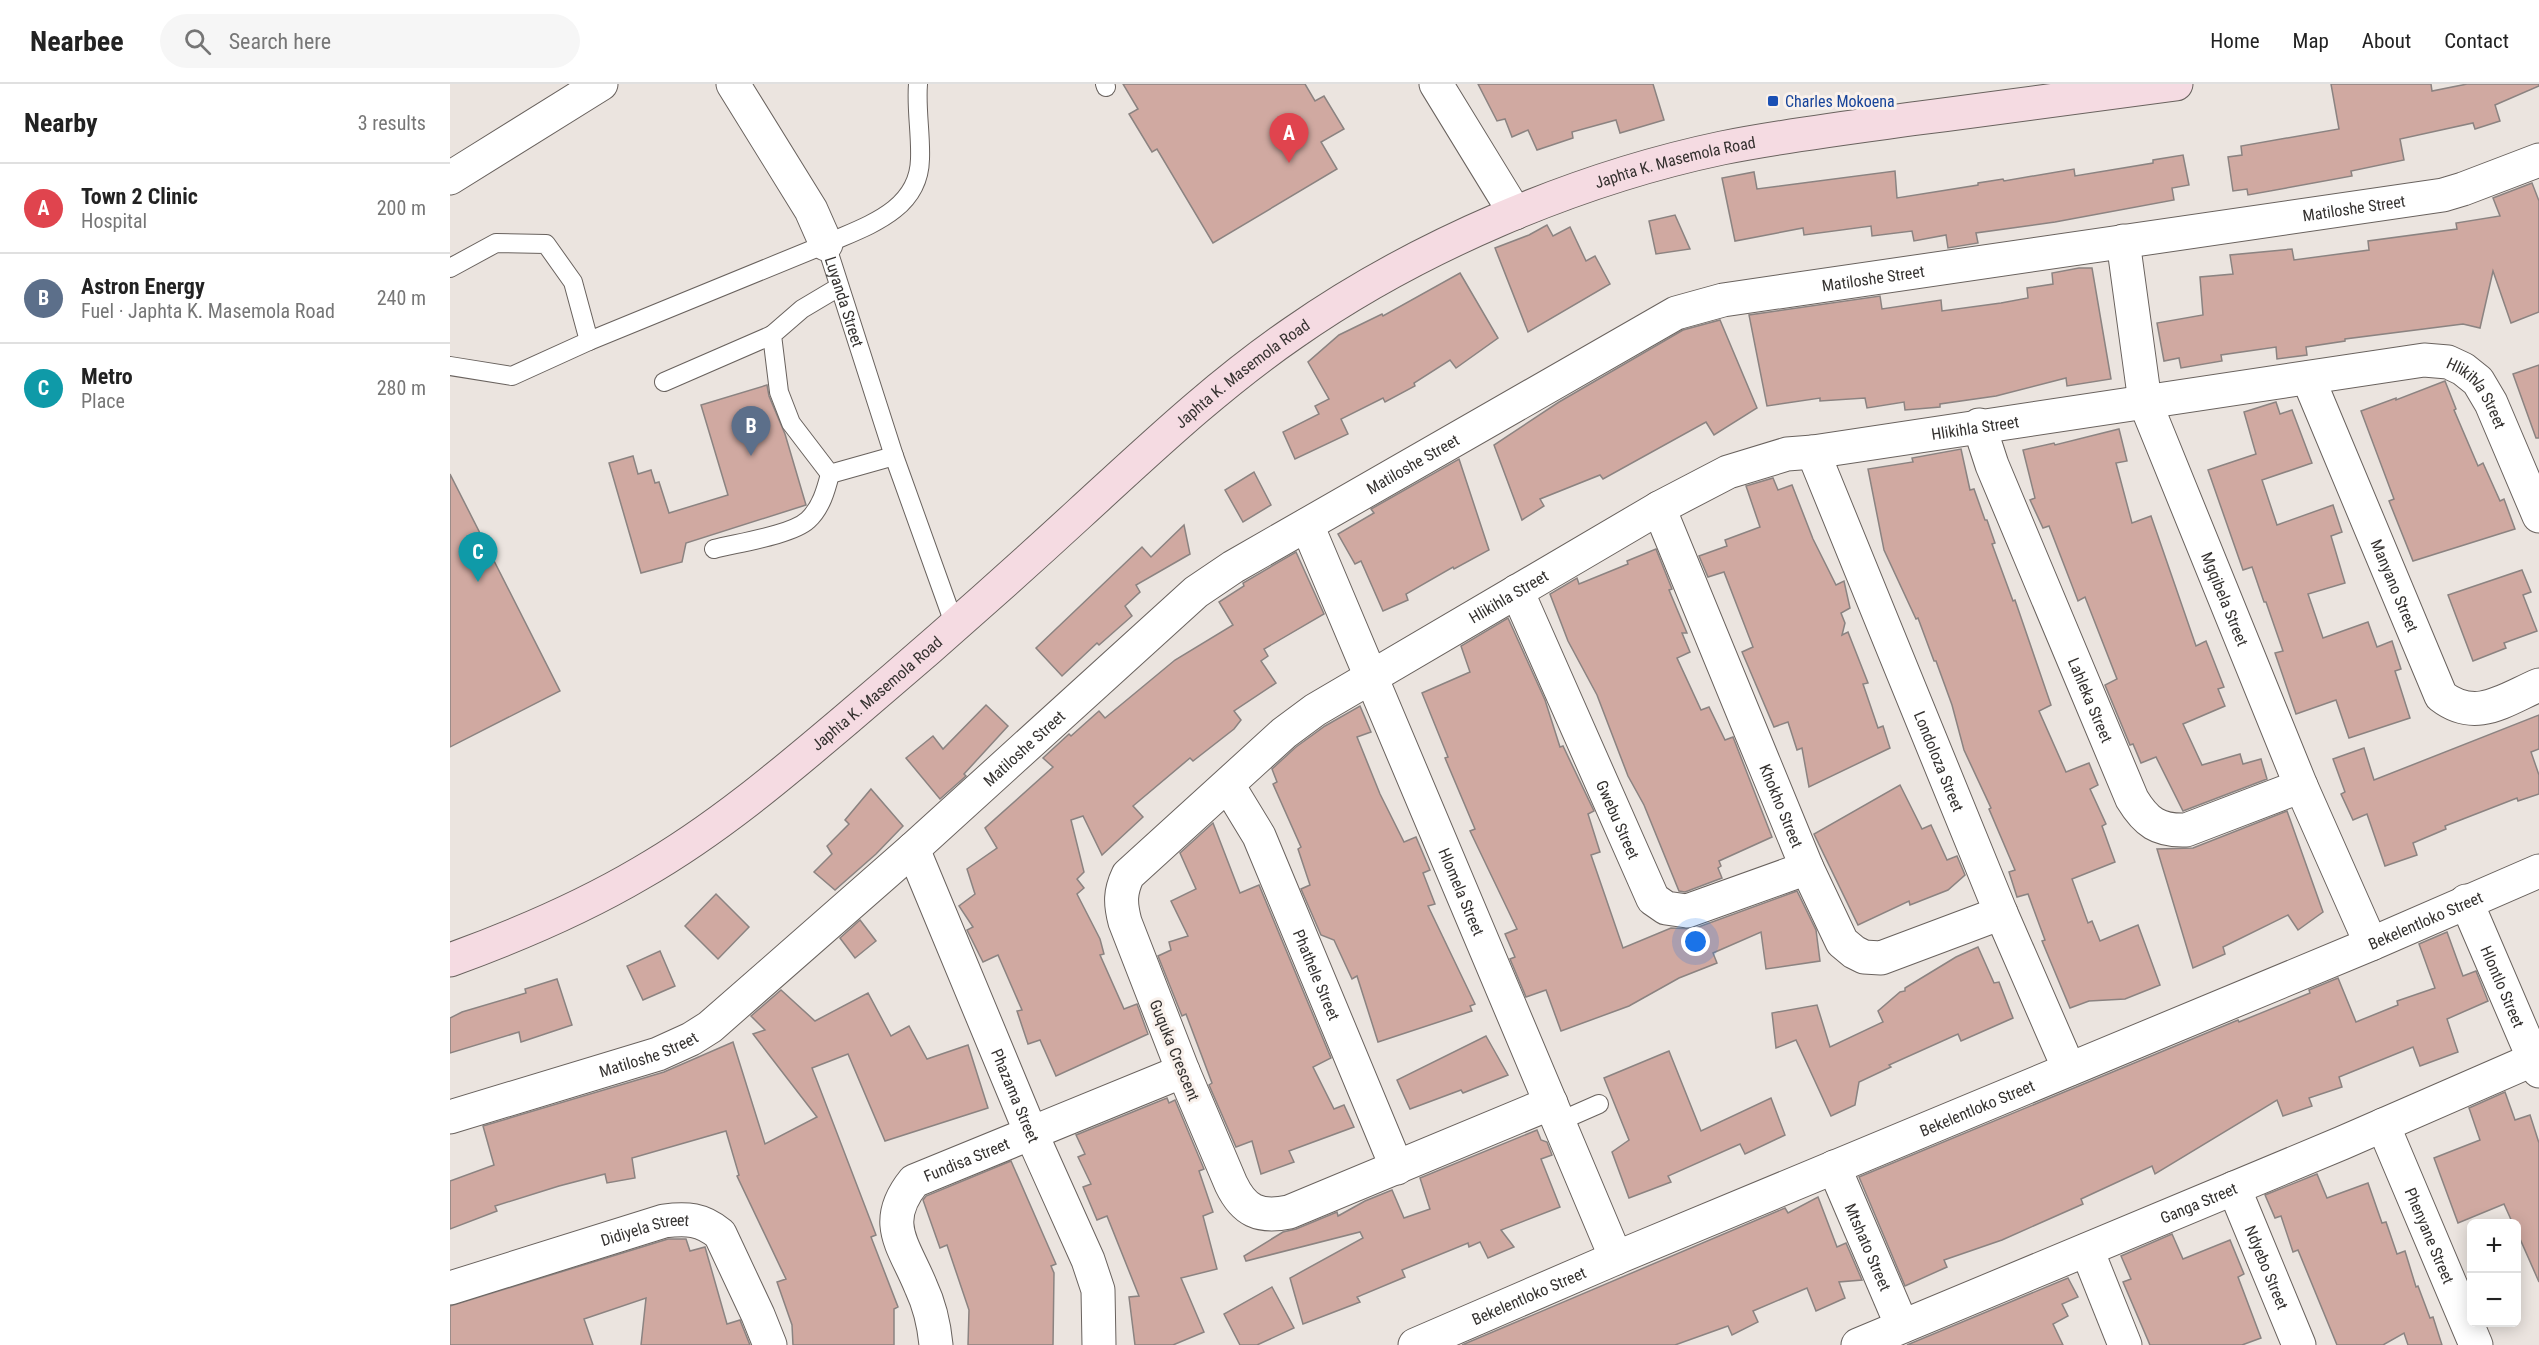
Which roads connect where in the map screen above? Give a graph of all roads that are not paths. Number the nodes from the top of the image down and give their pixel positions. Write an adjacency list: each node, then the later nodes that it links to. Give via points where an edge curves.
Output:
1 (601, 84): 7 (street)
2 (733, 84): 10 (street, via 811,210)
3 (918, 84): 10 (lane, via 921,161 913,188 898,208)
4 (1436, 84): 8 (street)
5 (2176, 84): 8 (main road, Japhta K. Masemola Road, via 1808,132 1716,150 1617,177)
6 (2539, 160): 9 (street, Matiloshe Street, via 2444,195)
7 (450, 178)
8 (1515, 213): 28 (main road, Japhta K. Masemola Road, via 1351,296 1251,363 1207,398)
9 (2123, 241): 18 (street, Mgqibela Street); 25 (street, Matiloshe Street, via 1695,306 1676,313)
10 (826, 244): 12 (lane, Luyanda Street); 14 (lane, Luyanda Street)
11 (450, 268): 14 (lane, via 496,243 546,244 573,282)
12 (839, 287): 13 (lane, via 802,309); 21 (lane, Luyanda Street)
13 (772, 335): 17 (lane); 22 (lane, via 779,392 791,423)
14 (589, 341): 15 (lane, Luyanda Street, via 512,376)
15 (450, 366)
16 (2308, 378): 18 (street, Hlikihla Street); 24 (street, Hlikihla Street, via 2424,360 2448,362 2463,369 2478,381 2491,403); 30 (street, Manyano Street, via 2441,696 2462,708 2481,710)
17 (664, 382)
18 (2145, 402): 19 (street, Hlikihla Street); 32 (street, Mgqibela Street)
19 (1979, 425): 20 (street, Hlikihla Street); 32 (street, Lahleka Street, via 1992,465 2132,799 2143,817 2162,828 2186,830)
20 (1813, 452): 23 (street, Hlikihla Street, via 1778,456 1728,472); 37 (street, Londoloza Street)
21 (894, 456): 22 (lane); 28 (lane, Luyanda Street)
22 (830, 474): 26 (lane, via 825,492 808,520 794,529)
23 (1659, 508): 27 (street, Hlikihla Street); 34 (street, Khokho Street)
24 (2539, 516)
25 (1307, 525): 29 (street, Hlomela Street); 33 (street, Matiloshe Street, via 1196,592)
26 (714, 549)
27 (1517, 591): 29 (street, Hlikihla Street); 34 (street, Gwebu Street, via 1653,899 1666,908 1687,911)
28 (955, 626): 39 (main road, Japhta K. Masemola Road, via 783,773 689,844 548,921)
29 (1372, 678): 31 (street, Guquka Crescent, via 1299,721); 44 (street, Hlomela Street)
30 (2539, 685)
31 (1228, 785): 42 (street, Guquka Crescent, via 1138,864 1121,890 1125,922); 49 (street, Phathele Street, via 1259,836)
32 (2301, 786): 38 (street, Mgqibela Street)
33 (913, 849): 45 (street, Matiloshe Street, via 692,1039 658,1054); 47 (street, Phazama Street)
34 (1807, 868): 37 (street, Khokho Street, via 1842,942 1864,957 1881,958)
35 (2539, 871): 36 (street, Bekelentloko Street)
36 (2466, 902): 38 (street, Bekelentloko Street); 40 (street, Hlontlo Street)
37 (2001, 913): 41 (street, Londoloza Street)
38 (2371, 944): 41 (street, Bekelentloko Street)
39 (450, 960)
40 (2537, 1062): 46 (street, Ganga Street)
41 (2069, 1069): 48 (street, Bekelentloko Street)
42 (1183, 1071): 47 (street, Fundisa Street); 49 (street, Guquka Crescent, via 1239,1200 1255,1212 1270,1216 1289,1212)
43 (1599, 1104): 44 (lane)
44 (1555, 1112): 49 (street, Guquka Crescent); 52 (street, Hlomela Street)
45 (450, 1117)
46 (2383, 1125): 50 (street, Ganga Street); 62 (street, Phenyane Street)
47 (1031, 1133): 56 (street, Fundisa Street, via 914,1181 903,1195 897,1209 897,1227 902,1248 930,1308); 57 (street, Phazama Street, via 1088,1260 1100,1313)
48 (1834, 1167): 52 (street, Bekelentloko Street); 54 (street, Mtshato Street)
49 (1397, 1168)
50 (2234, 1188): 51 (street, Ganga Street); 61 (street, Ndyebo Street)
51 (2087, 1250): 54 (street, Ganga Street); 60 (street)
52 (1616, 1258): 58 (street, Bekelentloko Street)
53 (450, 1288): 55 (street, Didiyela Street, via 663,1221 696,1220 720,1234)
54 (1902, 1326): 59 (street, Ganga Street)
55 (770, 1345)
56 (936, 1345)
57 (1099, 1345)
58 (1415, 1345)
59 (1858, 1345)
60 (2125, 1345)
61 (2300, 1345)
62 (2476, 1345)

